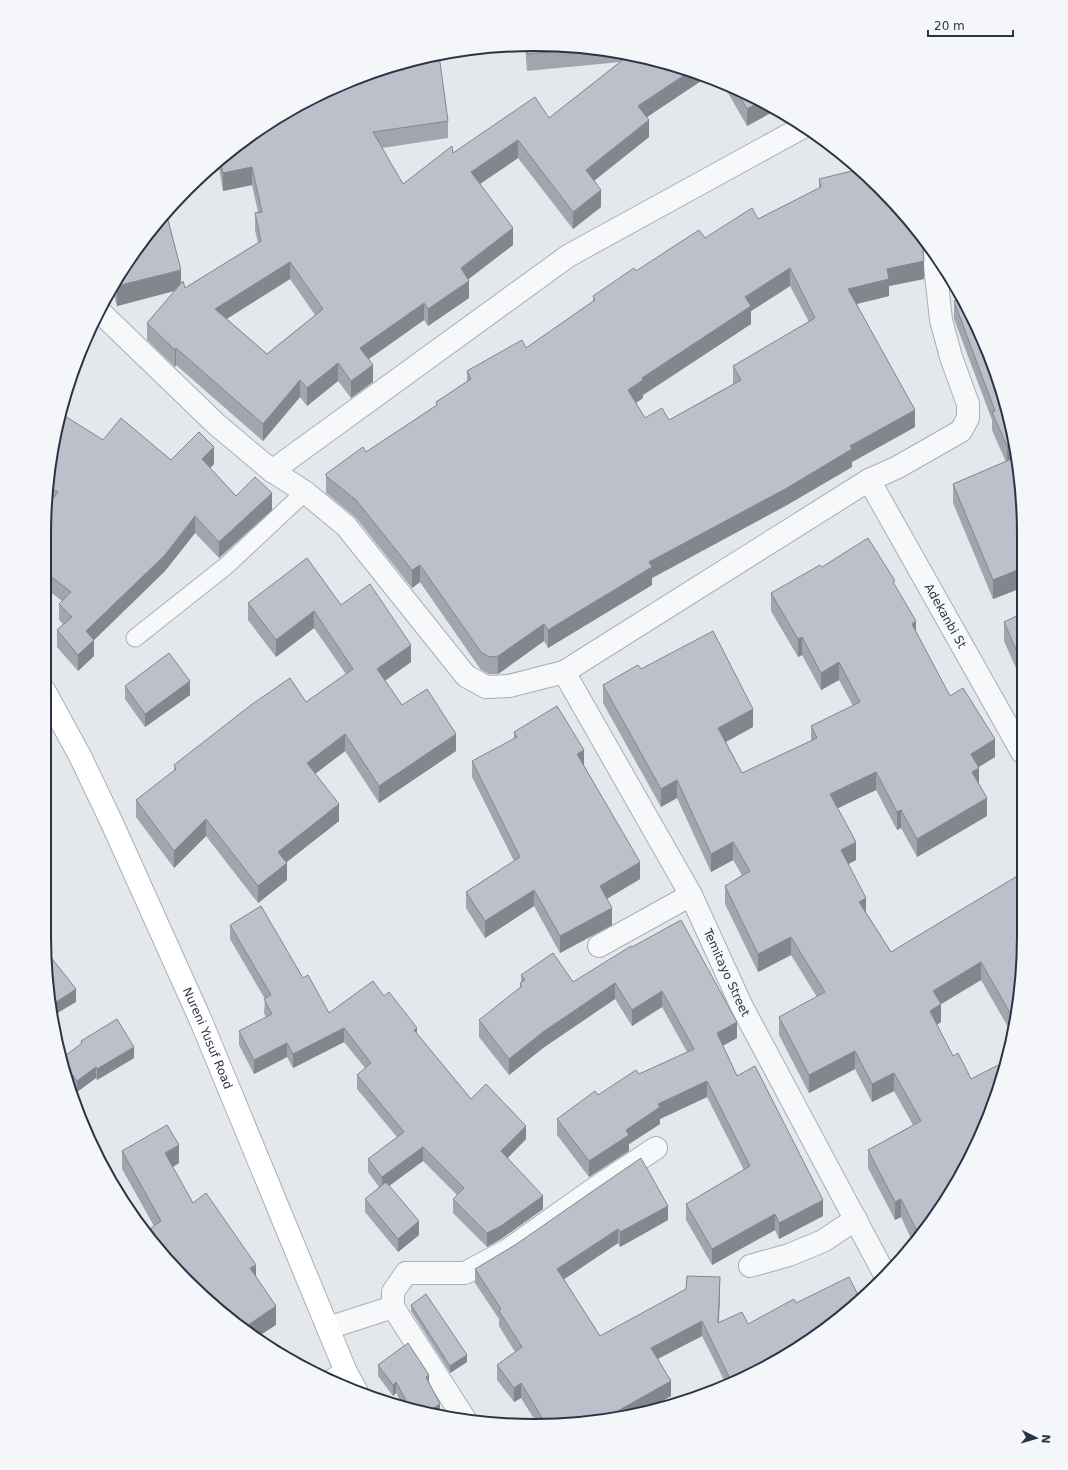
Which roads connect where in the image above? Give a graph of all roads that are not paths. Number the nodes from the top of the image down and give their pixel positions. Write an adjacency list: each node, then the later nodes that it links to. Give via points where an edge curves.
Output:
1 (798, 130): 4 (street, via 568,256)
2 (935, 265): 5 (street, via 941,320 968,404 968,418 961,431 898,467)
3 (103, 315): 4 (street, via 216,424)
4 (272, 471): 6 (street)
5 (869, 480): 8 (street); 10 (street, Adekanbi St)
6 (305, 492): 7 (lane, via 226,566); 8 (street, via 346,526 466,676 486,687 510,686)
7 (135, 638)
8 (564, 672): 11 (street, Temitayo Street)
9 (51, 703): 18 (street, Nureni Yusuf Road, via 112,823 201,1021)
10 (1017, 743)
11 (691, 895): 12 (street); 14 (street, Temitayo Street, via 742,1007)
12 (599, 946)
13 (656, 1148): 17 (street, via 508,1250 465,1273 406,1273 393,1292)
14 (856, 1219): 15 (street, via 823,1241 789,1255); 16 (street, Temitayo Street)
15 (750, 1266)
16 (883, 1270)
17 (392, 1307): 18 (street); 20 (street)
18 (328, 1328): 19 (street, Nureni Yusuf Road)
19 (338, 1377)
20 (461, 1413)

